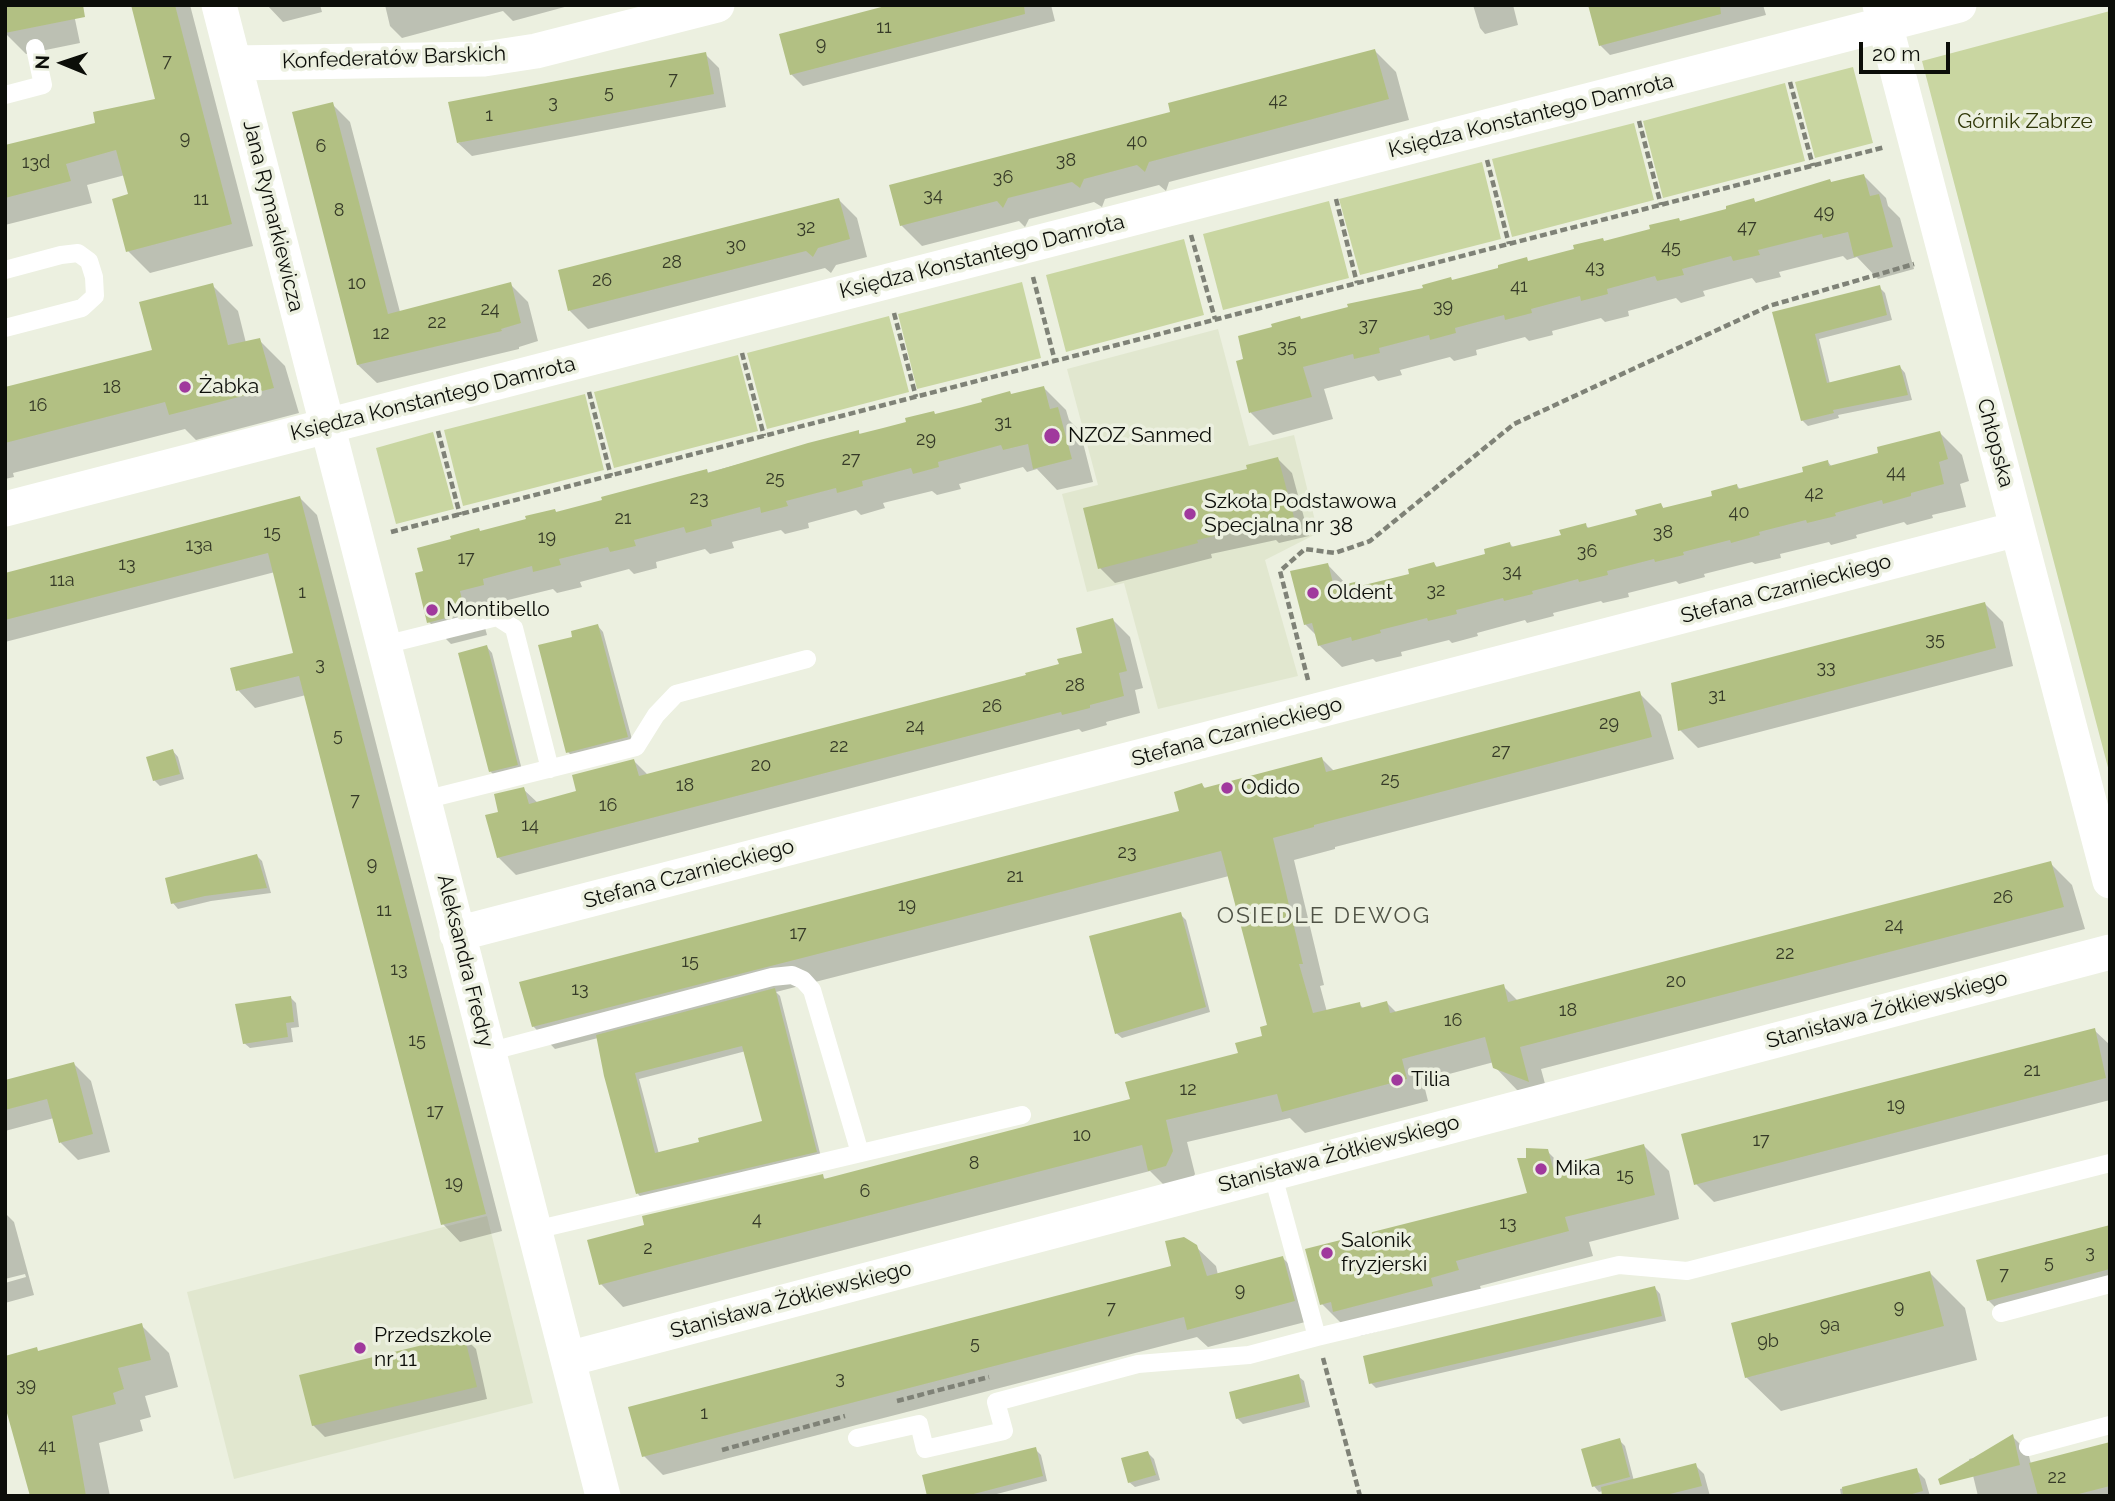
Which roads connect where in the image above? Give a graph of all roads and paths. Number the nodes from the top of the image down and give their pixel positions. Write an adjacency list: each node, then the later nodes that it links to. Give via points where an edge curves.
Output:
1 (219, 5): 6 (street, Jana Rymarkiewicza)
2 (717, 5): 6 (street, Konfederatów Barskich, via 536,51 484,59)
3 (1959, 5): 4 (street, Księdza Konstantego Damrota)
4 (1882, 15): 17 (street, Księdza Konstantego Damrota); 18 (street, Chłopska)
5 (34, 48): 8 (lane, via 43,85)
6 (234, 63): 28 (street, Jana Rymarkiewicza)
7 (1789, 78): 12 (path)
8 (5, 95)
9 (1638, 117): 14 (path)
10 (1887, 147): 12 (path)
11 (1486, 155): 16 (path)
12 (1813, 166): 14 (path)
13 (1334, 194): 20 (path)
14 (1661, 205): 16 (path)
15 (1191, 233): 22 (path)
16 (1509, 244): 20 (path)
17 (1016, 250): 25 (path, via 1021,267 1031,272); 28 (street, Księdza Konstantego Damrota)
18 (1946, 256): 34 (street, Chłopska); 38 (path, via 1769,306 1514,424 1370,541 1335,553 1305,549 1280,571)
19 (5, 270): 23 (lane, via 78,253 89,261 95,296 82,309)
20 (1357, 283): 22 (path)
21 (893, 309): 27 (path)
22 (1214, 319): 25 (path)
23 (5, 328)
24 (741, 349): 30 (path)
25 (1055, 361): 27 (path)
26 (588, 387): 31 (path)
27 (916, 397): 30 (path)
28 (328, 426): 32 (street, Księdza Konstantego Damrota); 36 (street, Aleksandra Fredry)
29 (437, 427): 33 (path)
30 (764, 436): 31 (path)
31 (611, 475): 33 (path)
32 (5, 509)
33 (460, 515): 35 (path)
34 (2017, 530): 38 (street, Stefana Czarnieckiego); 41 (street, Chłopska)
35 (391, 532)
36 (384, 645): 39 (lane, via 497,617 514,628); 40 (street, Aleksandra Fredry)
37 (807, 659): 39 (lane, via 676,694 636,747)
38 (1316, 711): 42 (street, Stefana Czarnieckiego)
39 (550, 769): 40 (lane)
40 (424, 800): 42 (street, Aleksandra Fredry)
41 (2110, 881)
42 (457, 934): 44 (street, Aleksandra Fredry)
43 (2110, 952): 48 (street, Stanisława Żółkiewskiego)
44 (488, 1052): 46 (lane, via 792,975 812,990); 49 (street, Aleksandra Fredry)
45 (1022, 1115): 46 (lane)
46 (860, 1153): 49 (lane)
47 (2110, 1163): 52 (lane, via 1687,1271 1619,1265)
48 (1272, 1172): 52 (lane); 53 (street, Stanisława Żółkiewskiego)
49 (535, 1230): 53 (street, Aleksandra Fredry)
50 (2110, 1284): 51 (lane)
51 (2001, 1312)
52 (1317, 1337): 55 (lane, via 1249,1355 1139,1364 996,1402 1004,1430 925,1449 919,1424); 58 (path)
53 (568, 1359): 57 (street, Aleksandra Fredry)
54 (2110, 1425): 56 (lane)
55 (857, 1438)
56 (2028, 1447)
57 (603, 1496)
58 (1360, 1496)

